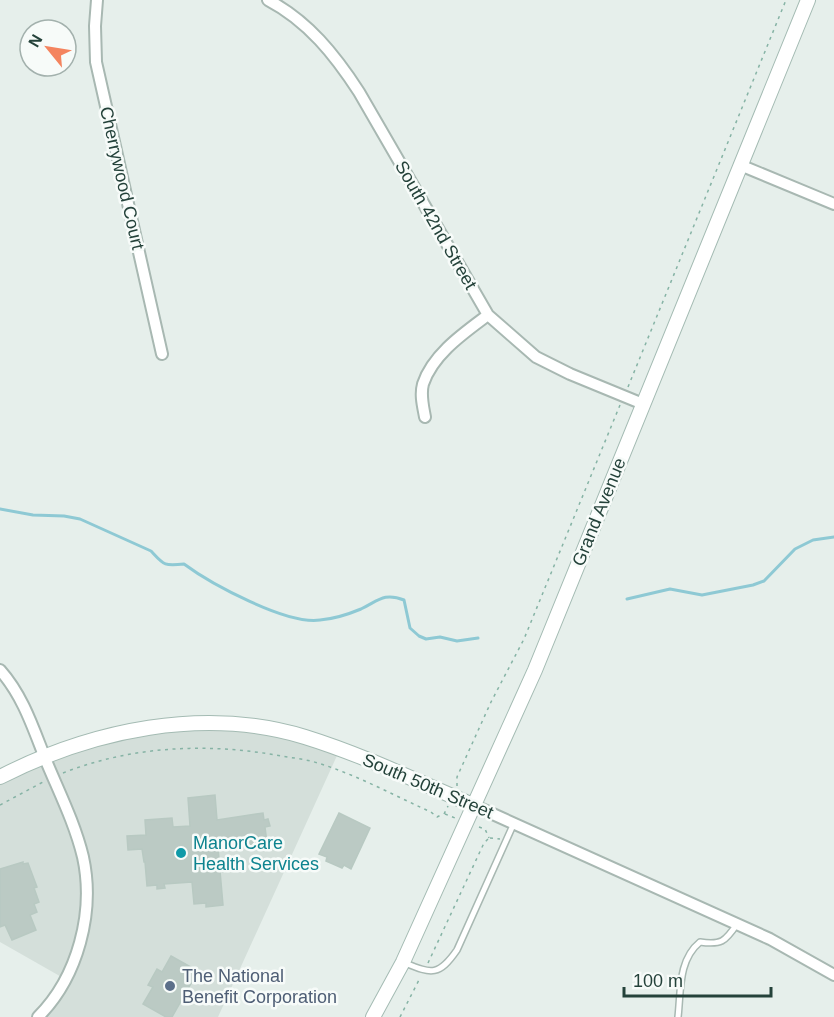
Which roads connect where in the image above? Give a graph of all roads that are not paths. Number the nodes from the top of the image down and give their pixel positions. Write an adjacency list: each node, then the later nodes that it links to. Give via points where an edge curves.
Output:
1 (97, 0): 7 (street, Cherrywood Court, via 96,62)
2 (808, 0): 4 (main road, Grand Avenue)
3 (274, 1): 6 (street, South 42nd Street, via 315,34 338,59)
4 (740, 165): 5 (street); 8 (main road, Grand Avenue)
5 (834, 204)
6 (488, 315): 8 (street, South 42nd Street, via 536,357); 9 (street, via 454,341 433,367 423,384)
7 (162, 354)
8 (643, 404): 13 (main road, Grand Avenue)
9 (425, 417)
10 (0, 670): 11 (street, via 23,704)
11 (44, 756): 12 (main road, South 50th Street); 13 (main road, South 50th Street, via 87,741 148,728 189,724 242,726 304,736); 18 (street, via 78,838 87,902 74,961 55,997)
12 (0, 777)
13 (475, 806): 14 (street, South 50th Street); 16 (main road, Grand Avenue)
14 (514, 823): 15 (street, South 50th Street); 16 (lane, via 457,950 447,964 437,971 424,971)
15 (737, 924): 17 (street, South 50th Street); 20 (lane, via 724,940 716,944 700,942 692,948 684,964)
16 (403, 962): 19 (main road, Grand Avenue)
17 (834, 975)
18 (38, 1017)
19 (373, 1017)
20 (678, 1017)

